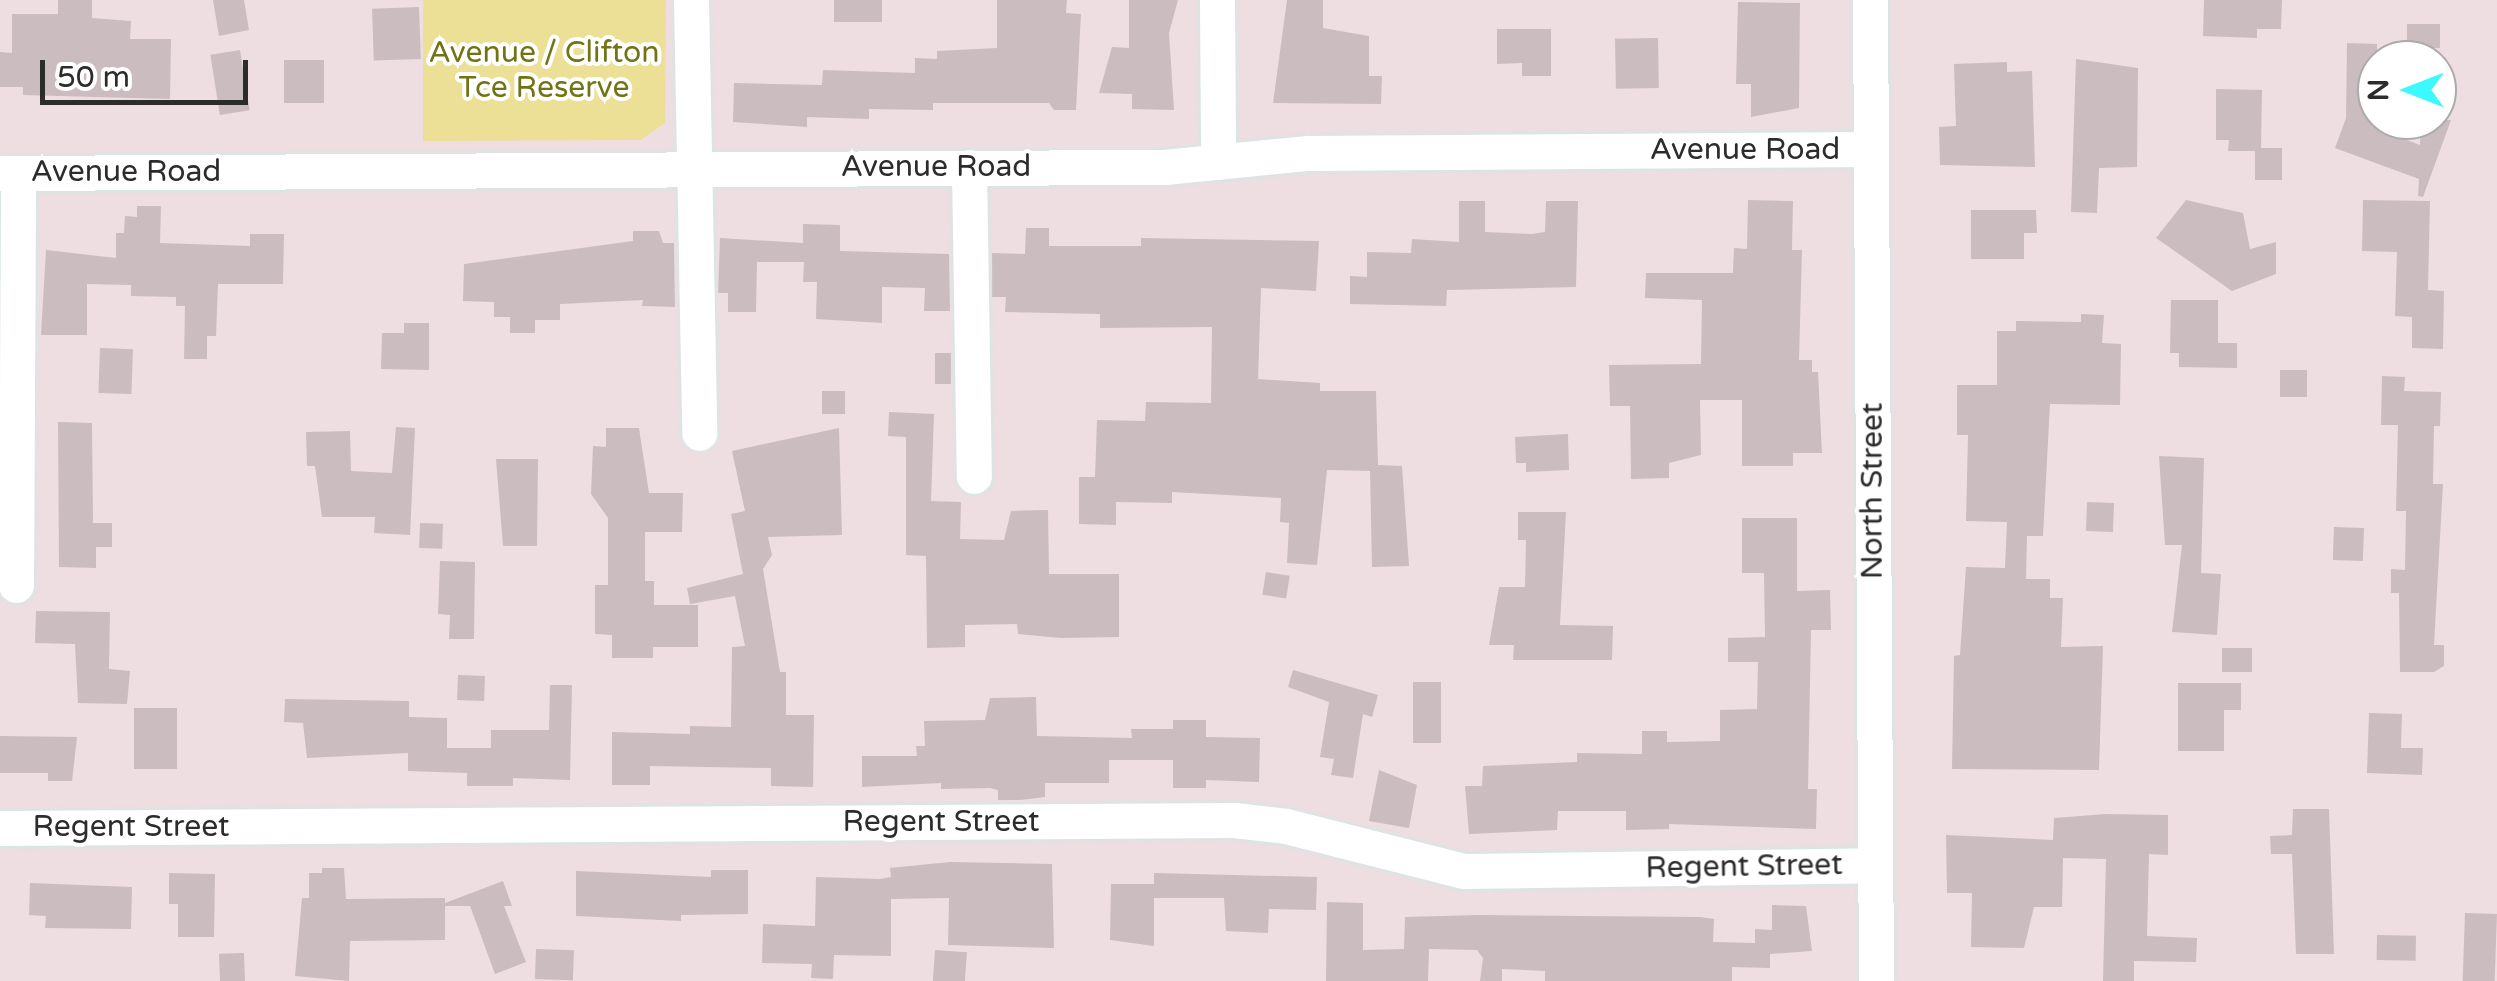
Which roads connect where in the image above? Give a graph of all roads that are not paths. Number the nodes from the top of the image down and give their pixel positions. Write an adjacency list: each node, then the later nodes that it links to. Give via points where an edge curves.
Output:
1 (691, 0): 7 (street)
2 (1217, 0): 5 (street)
3 (1870, 0): 4 (street, North Street)
4 (1871, 148): 5 (street, Avenue Road, via 1308,153); 13 (street, North Street)
5 (1218, 162): 6 (street, Avenue Road)
6 (969, 167): 7 (street, Avenue Road); 10 (street)
7 (692, 168): 8 (street, Avenue Road); 9 (street)
8 (9, 173): 11 (street)
9 (699, 433)
10 (974, 476)
11 (16, 585)
12 (0, 828): 13 (street, Regent Street, via 1234,820 1286,826 1464,871)
13 (1875, 865): 14 (street, North Street)
14 (1876, 981)

